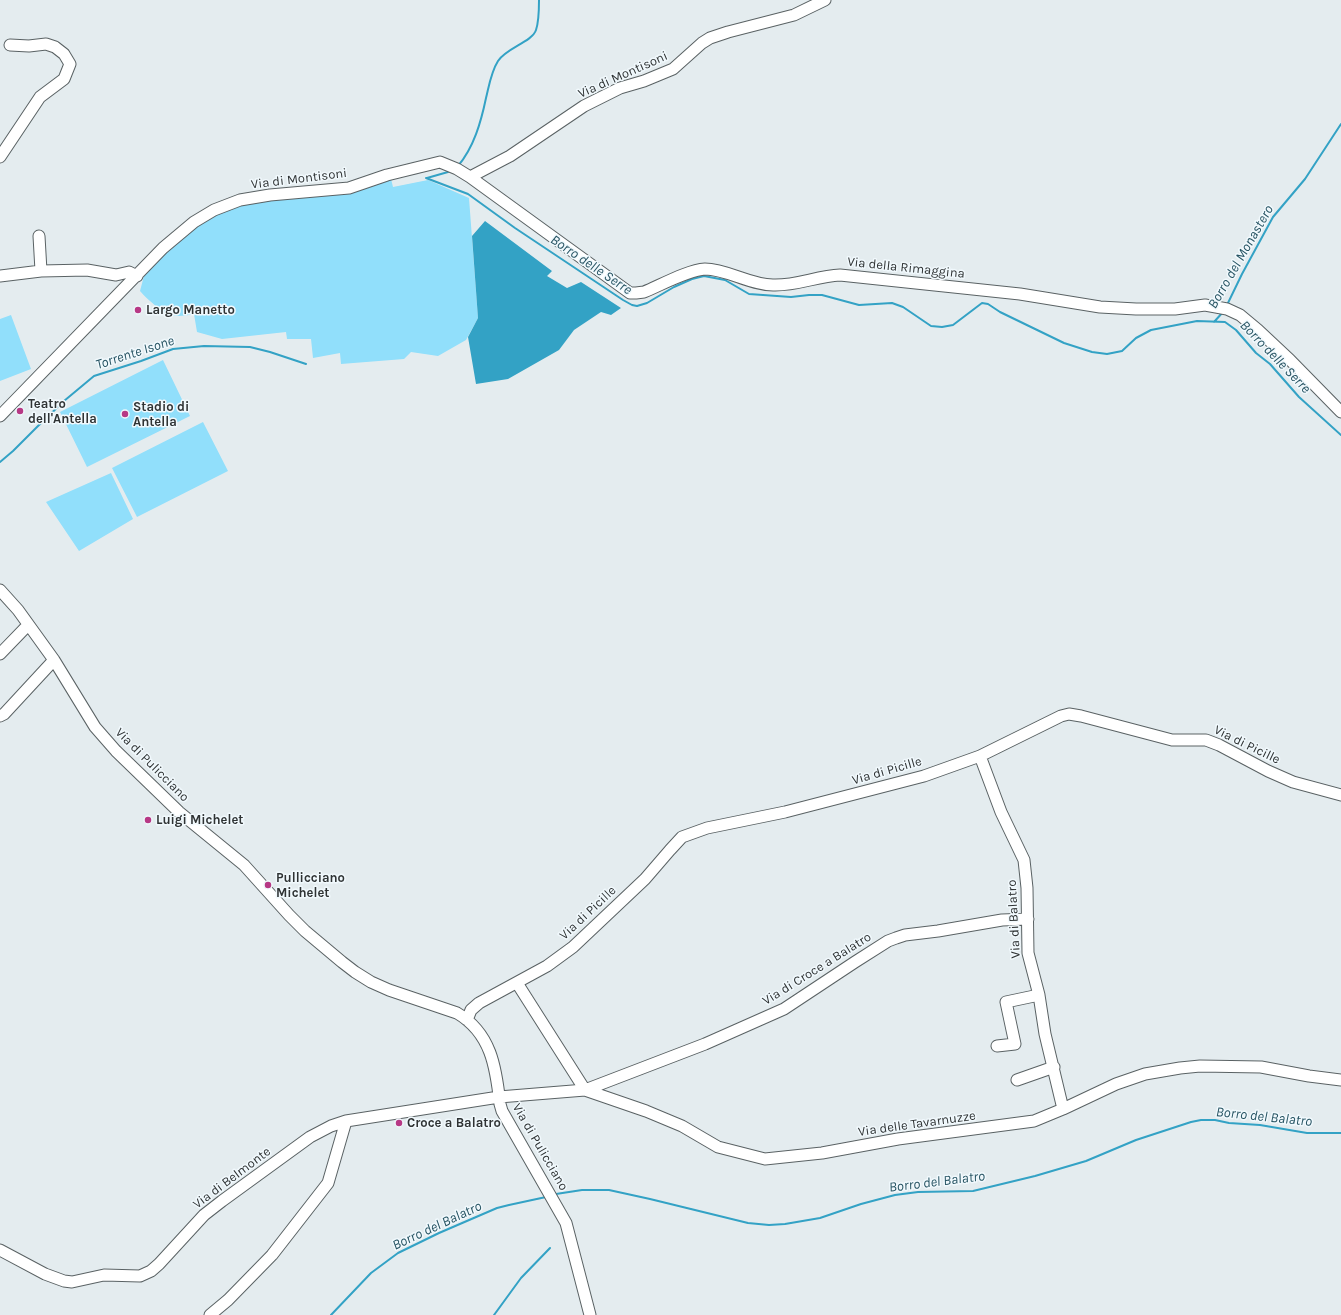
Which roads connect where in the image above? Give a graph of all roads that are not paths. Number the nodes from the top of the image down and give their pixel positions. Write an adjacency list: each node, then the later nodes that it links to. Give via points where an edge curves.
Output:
1 (825, 0): 4 (street, Via di Montisoni, via 794,14 710,38 673,69 620,88 584,106 510,156)
2 (10, 46): 3 (street, via 46,44 64,54 70,64 64,78 40,97)
3 (0, 157)
4 (470, 177): 8 (street, Via di Montisoni, via 440,162 387,175 349,188 240,200 214,210 194,222); 9 (street, Via della Rimaggina, via 630,293 644,292 692,271 706,269 765,285 840,276 1020,294 1136,310 1210,305 1233,311 1248,321)
5 (39, 236): 6 (street)
6 (40, 271): 7 (street); 8 (street, via 87,270 116,275 129,272)
7 (0, 276)
8 (136, 276): 10 (street, Via di Montisoni)
9 (1341, 412)
10 (0, 416)
11 (0, 590): 12 (street, Via di Pulicciano)
12 (28, 625): 13 (street); 14 (street, Via di Pulicciano)
13 (0, 654)
14 (54, 660): 15 (street); 22 (street, Via di Pulicciano, via 96,727 116,751 184,815 244,865 289,915 318,942 355,972 380,986)
15 (2, 715)
16 (980, 756): 17 (street, Via di Picille, via 1069,714 1172,740 1206,740 1292,782); 18 (street, Via di Balatro, via 1001,812 1024,860); 19 (street, Via di Picille, via 924,776 785,812 707,828 682,837 645,878 573,947)
17 (1341, 795)
18 (1028, 919): 20 (street, Via di Balatro, via 1028,952); 28 (street, Via di Croce a Balatro, via 1002,920 905,935 888,941 784,1009 705,1044)
19 (517, 983): 21 (street, Via di Picille); 28 (street)
20 (1039, 995): 24 (street, via 1006,1002 1015,1044); 25 (street, Via di Balatro, via 1045,1034)
21 (480, 1003): 22 (street, Via di Picille); 23 (street, Via di Picille, via 471,1010)
22 (452, 1011): 23 (street, Via di Pulicciano)
23 (467, 1020): 29 (street, Via di Pulicciano, via 486,1042 490,1051)
24 (997, 1046)
25 (1054, 1067): 26 (street); 30 (street, Via di Balatro)
26 (1017, 1080)
27 (1341, 1080): 30 (street, Via delle Tavarnuzze, via 1261,1066 1200,1066 1145,1074 1116,1084)
28 (585, 1090): 29 (street, Via delle Tavarnuzze); 30 (street, Via delle Tavarnuzze, via 675,1123 718,1147 765,1159 822,1153 898,1139 1034,1121)
29 (499, 1097): 31 (street, Via di Belmonte); 34 (street, Via di Pulicciano, via 502,1111 566,1223)
30 (1063, 1110)
31 (346, 1121): 32 (street, Via di Belmonte, via 310,1137 222,1201 199,1220 159,1264 146,1274 104,1275 72,1282 64,1281); 33 (street, via 328,1183 272,1255)
32 (0, 1250)
33 (210, 1315)
34 (590, 1315)

